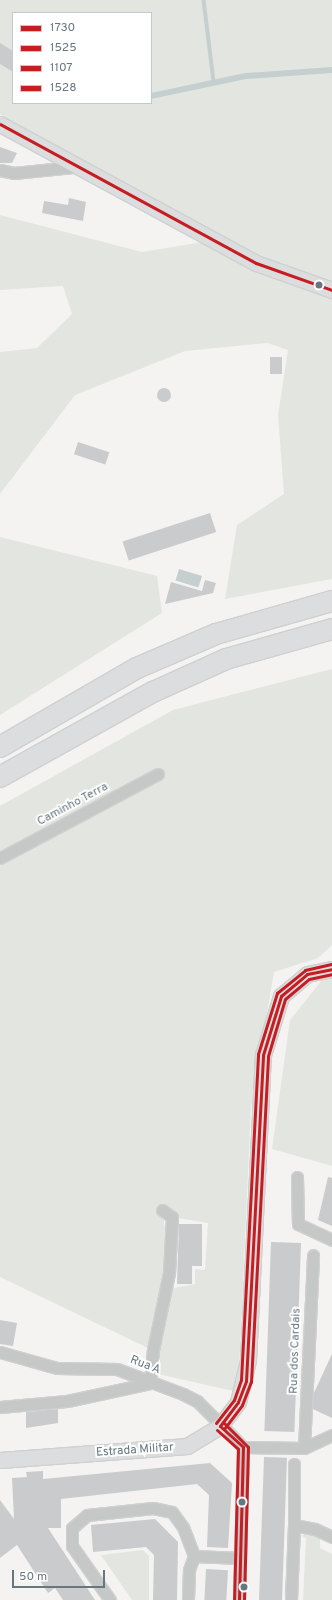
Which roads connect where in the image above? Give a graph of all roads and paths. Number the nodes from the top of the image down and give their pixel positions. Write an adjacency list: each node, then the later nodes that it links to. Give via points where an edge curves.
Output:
1 (0, 124): 2 (street)
2 (74, 167): 3 (street, via 14,173); 4 (street, via 256,263)
3 (0, 170)
4 (332, 290)
5 (332, 601): 7 (highway, via 216,634 137,668)
6 (332, 629): 9 (highway, via 226,659 153,692)
7 (0, 747)
8 (158, 774): 10 (street, Caminho Terra)
9 (0, 777)
10 (0, 858)
11 (332, 969): 19 (street, Estrada Militar, via 307,974 281,996 263,1055 246,1381 238,1402)
12 (297, 1177): 14 (street, via 298,1224)
13 (162, 1210): 17 (street, via 172,1216 169,1273 153,1350)
14 (332, 1240)
15 (313, 1255): 22 (street, Rua dos Cardais)
16 (0, 1352): 17 (street, Rua A, via 57,1368 117,1369)
17 (150, 1383): 18 (street, via 68,1401); 19 (street, Rua A, via 197,1401)
18 (0, 1407)
19 (220, 1426): 21 (street, Rua A); 23 (street, Estrada Militar, via 197,1442 171,1450)
20 (332, 1435): 22 (street)
21 (244, 1447): 22 (street); 28 (street)
22 (304, 1448)
23 (0, 1460)
24 (294, 1464): 25 (street)
25 (294, 1525): 26 (street, via 314,1529); 32 (street)
26 (332, 1537)
27 (194, 1556): 28 (street); 29 (street, via 181,1521 166,1510 82,1517 72,1528 70,1542); 30 (street, via 189,1570)
28 (240, 1558): 31 (street)
29 (110, 1600)
30 (188, 1600)
31 (239, 1600)
32 (291, 1600)

